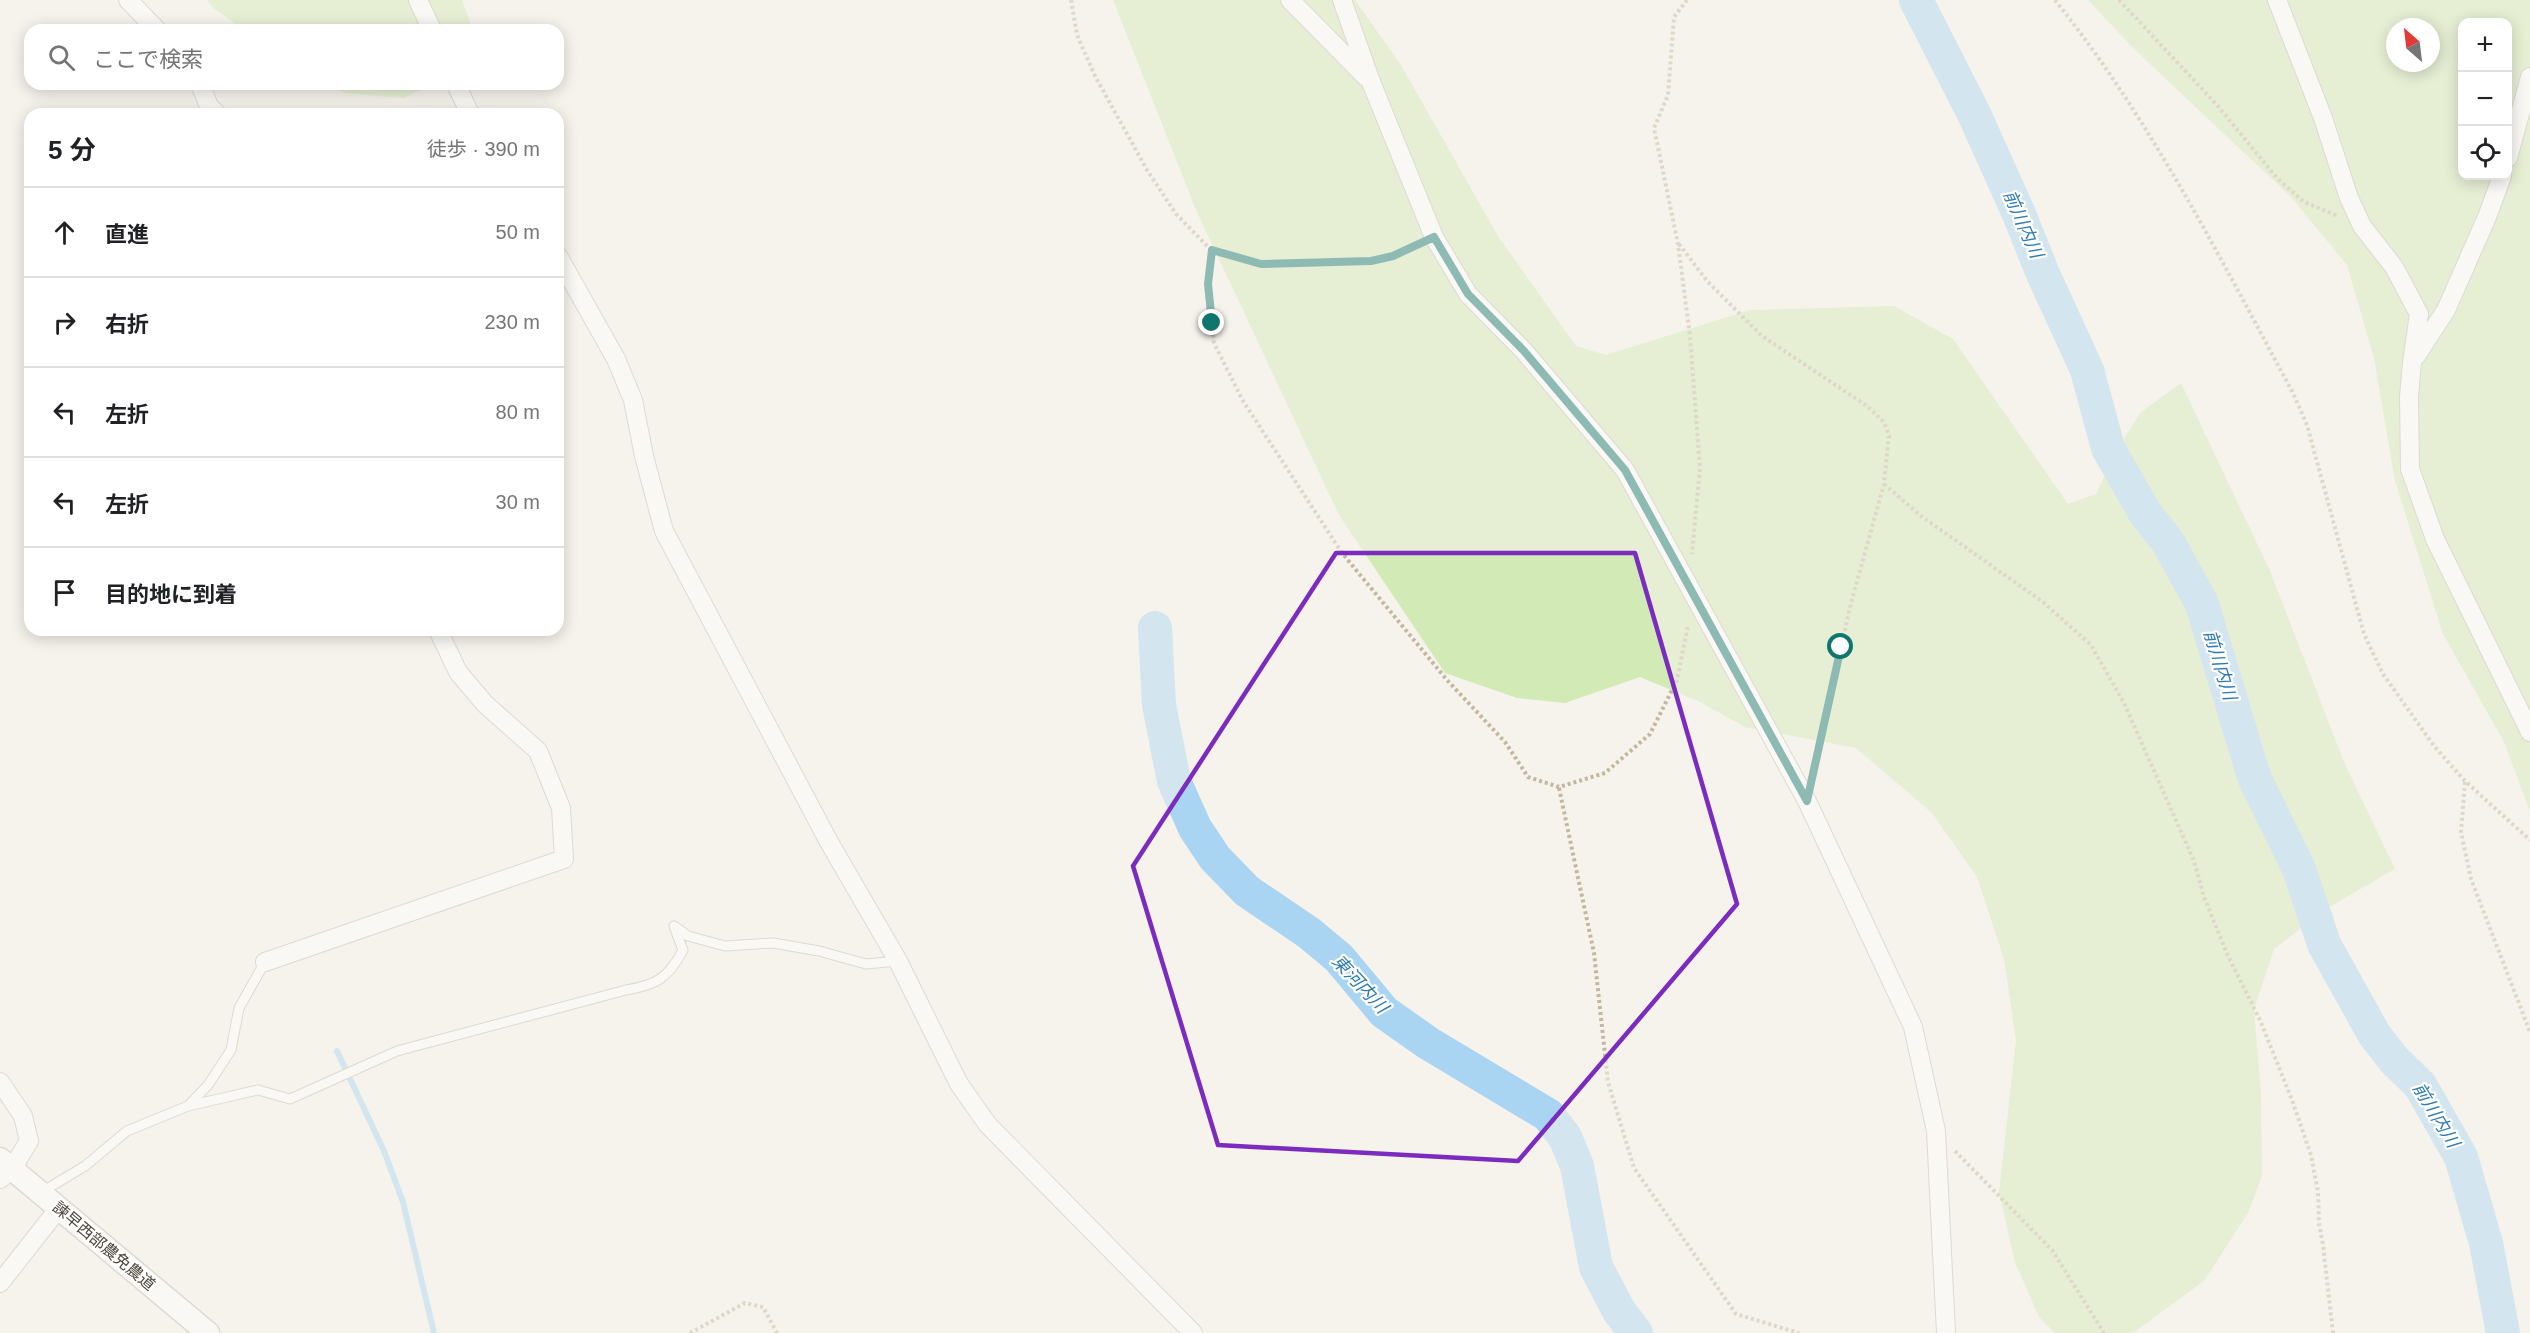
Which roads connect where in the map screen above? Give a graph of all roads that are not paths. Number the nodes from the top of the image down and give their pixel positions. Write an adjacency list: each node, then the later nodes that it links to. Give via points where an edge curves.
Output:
1 (128, 0): 6 (street)
2 (418, 0): 7 (street)
3 (1290, 0): 9 (street)
4 (1342, 0): 9 (street)
5 (2277, 0): 17 (street, via 2349,198 2362,226 2394,267 2419,314)
6 (151, 24)
7 (429, 24)
8 (2530, 76): 14 (street)
9 (1371, 82): 30 (street, via 1434,237 1468,294 1524,351 1625,470 1807,801 1913,1027 1936,1131)
10 (202, 90): 12 (street)
11 (459, 90): 13 (street)
12 (210, 108)
13 (467, 108)
14 (2512, 143)
15 (2501, 180): 17 (street, via 2446,309)
16 (564, 267): 20 (street, via 616,359 633,400 664,531 829,842)
17 (2412, 362): 19 (street, via 2410,469 2434,539)
18 (441, 636): 21 (street, via 458,672 478,696 538,751 561,808 564,860)
19 (2530, 732)
20 (898, 961): 23 (lane, via 867,964 772,943 725,946 688,936 674,926 683,950 672,971 649,986 398,1051 290,1099 258,1090); 29 (street, via 958,1084 988,1125)
21 (265, 962): 23 (lane, via 239,1008 231,1050)
22 (0, 1082): 24 (street, via 23,1116 29,1141)
23 (188, 1106): 25 (lane, via 127,1131 86,1166)
24 (4, 1169): 25 (street, 諫早西部農免農道)
25 (40, 1193): 26 (street, 諫早西部農免農道)
26 (59, 1208): 27 (street); 28 (street, 諫早西部農免農道)
27 (0, 1283)
28 (208, 1333)
29 (1193, 1333)
30 (1946, 1333)

